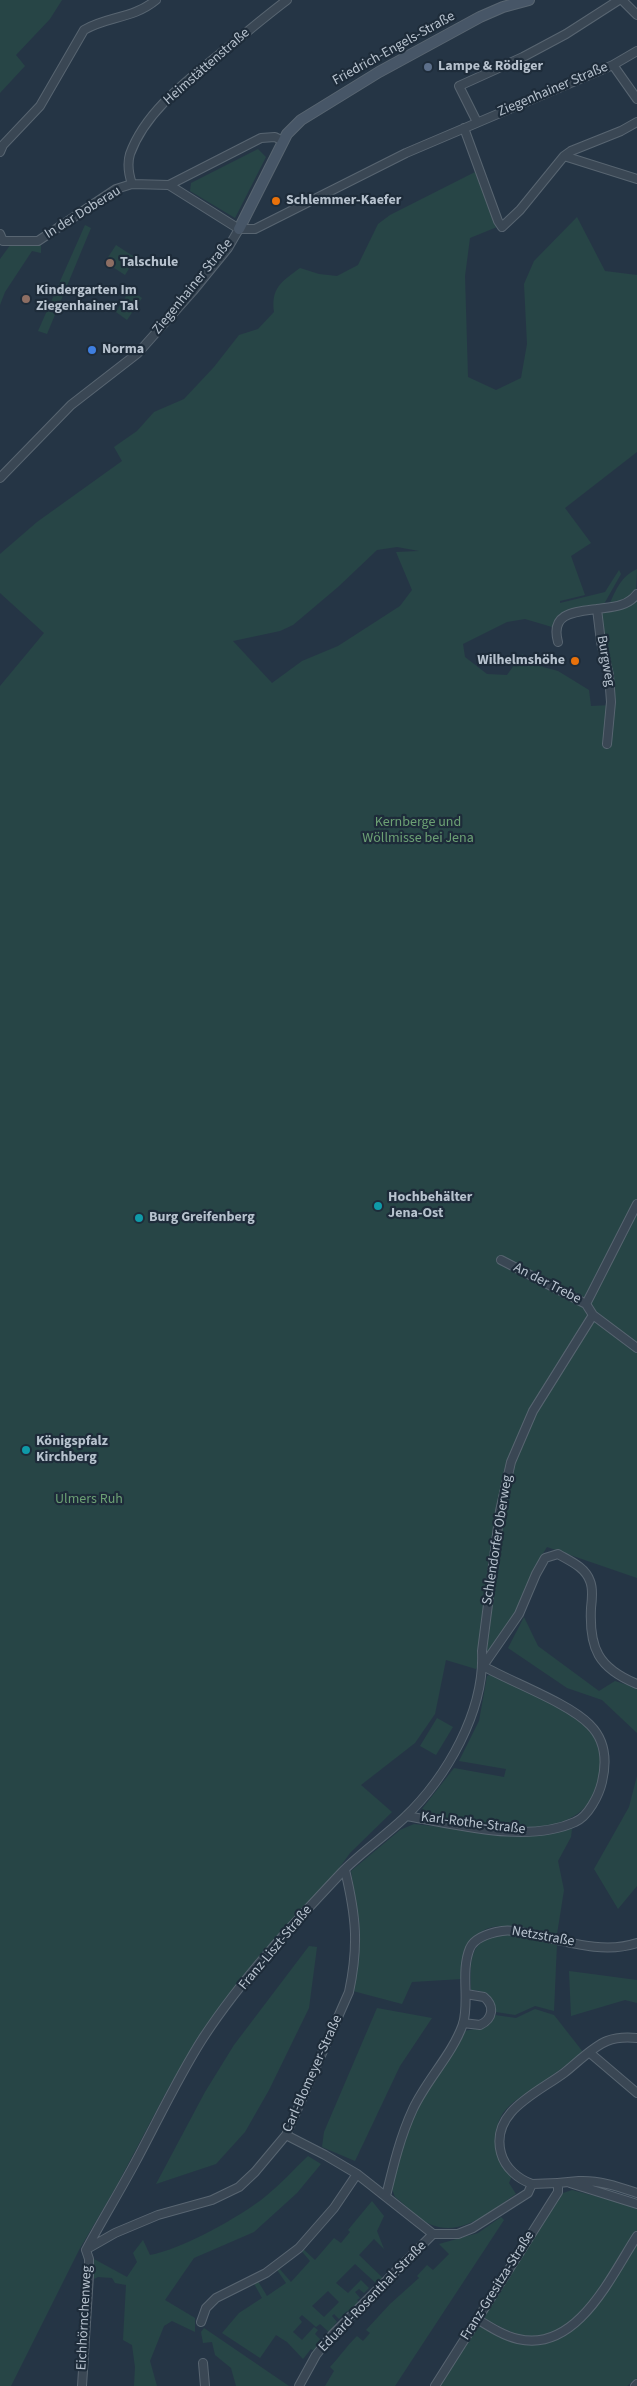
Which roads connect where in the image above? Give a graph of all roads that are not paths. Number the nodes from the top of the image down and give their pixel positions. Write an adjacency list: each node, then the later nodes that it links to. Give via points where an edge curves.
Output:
1 (156, 0): 13 (street, via 141,11 84,30 40,106 6,141)
2 (287, 0): 16 (street, Heimstättenstraße, via 188,80 160,108 140,134 130,155 128,171)
3 (529, 0): 12 (street, Friedrich-Engels-Straße, via 480,17 379,72 301,120)
4 (620, 0): 5 (street); 9 (street, via 553,42 459,86)
5 (637, 15)
6 (637, 51): 7 (street, Ziegenhainer Straße)
7 (612, 65): 8 (street); 9 (street, Ziegenhainer Straße)
8 (637, 99)
9 (477, 122): 11 (street, Ziegenhainer Straße)
10 (637, 122): 14 (street)
11 (464, 128): 14 (street, via 502,228); 18 (street, Ziegenhainer Straße, via 406,153 256,229)
12 (283, 141): 17 (street, via 275,137 261,138); 18 (street, Friedrich-Engels-Straße)
13 (0, 152)
14 (564, 156): 15 (street)
15 (637, 179)
16 (132, 184): 17 (street); 19 (street, In der Doberau, via 116,190 38,241)
17 (169, 186): 18 (street)
18 (239, 229): 20 (street, Ziegenhainer Straße, via 193,291 138,353 71,405)
19 (1, 238)
20 (0, 478)
21 (637, 594): 22 (street, via 627,603)
22 (597, 609): 23 (street, via 565,616 556,625); 24 (street, Burgweg, via 611,702)
23 (558, 642)
24 (607, 744)
25 (637, 1204): 27 (street)
26 (501, 1260): 27 (street, An der Trebe)
27 (586, 1304): 28 (street, An der Trebe)
28 (593, 1315): 29 (street, An der Trebe); 30 (street, Schlendorfer Oberweg, via 533,1411 511,1462 500,1511 482,1651)
29 (637, 1348)
30 (483, 1666): 31 (street, via 519,1614 546,1558 558,1554 582,1569 591,1583 590,1632 593,1647 601,1660); 32 (street, Franz-Liszt-Straße, via 466,1732 448,1762); 32 (street, Karl-Rothe-Straße, via 571,1711 590,1725 602,1745 606,1764 600,1791 577,1822 541,1831 508,1831)
31 (637, 1684)
32 (406, 1816): 33 (street, Franz-Liszt-Straße)
33 (344, 1870): 40 (street, Carl-Blomeyer-Straße, via 357,1938 349,1992); 50 (street, Franz-Liszt-Straße, via 257,1967 204,2037)
34 (637, 1943): 35 (street, Netzstraße, via 626,1947 598,1947 512,1930 491,1933 471,1947)
35 (466, 1994): 36 (street, Netzstraße); 36 (street, via 484,1997 492,2010 485,2023 475,2026)
36 (463, 2023): 46 (street, Netzstraße, via 455,2042 413,2108)
37 (637, 2038): 38 (street, via 624,2037 606,2042)
38 (590, 2053): 39 (street); 43 (street, via 518,2106 507,2116 499,2131 503,2159 512,2172)
39 (637, 2093)
40 (286, 2135): 41 (street); 50 (street, Carl-Blomeyer-Straße, via 256,2172 239,2186 212,2200 141,2222)
41 (357, 2174): 46 (street); 52 (street, via 334,2208 299,2248 266,2273 216,2298 206,2308)
42 (570, 2183): 44 (street); 45 (street, via 601,2183); 47 (street)
43 (532, 2184): 44 (street); 48 (street, via 528,2193 473,2228 458,2234)
44 (558, 2184): 51 (street, Franz-Gresitza-Straße, via 558,2192)
45 (637, 2193)
46 (386, 2196): 48 (street)
47 (637, 2204)
48 (433, 2234): 56 (street, Eduard-Rosenthal-Straße, via 332,2335 312,2360)
49 (637, 2236): 51 (street, via 584,2316 560,2334 539,2340 519,2339)
50 (86, 2250): 54 (street, Eichhörnchenweg, via 89,2276)
51 (477, 2319): 57 (street, Franz-Gresitza-Straße)
52 (201, 2322)
53 (203, 2362): 55 (street)
54 (82, 2386)
55 (205, 2386)
56 (299, 2386)
57 (435, 2386)

